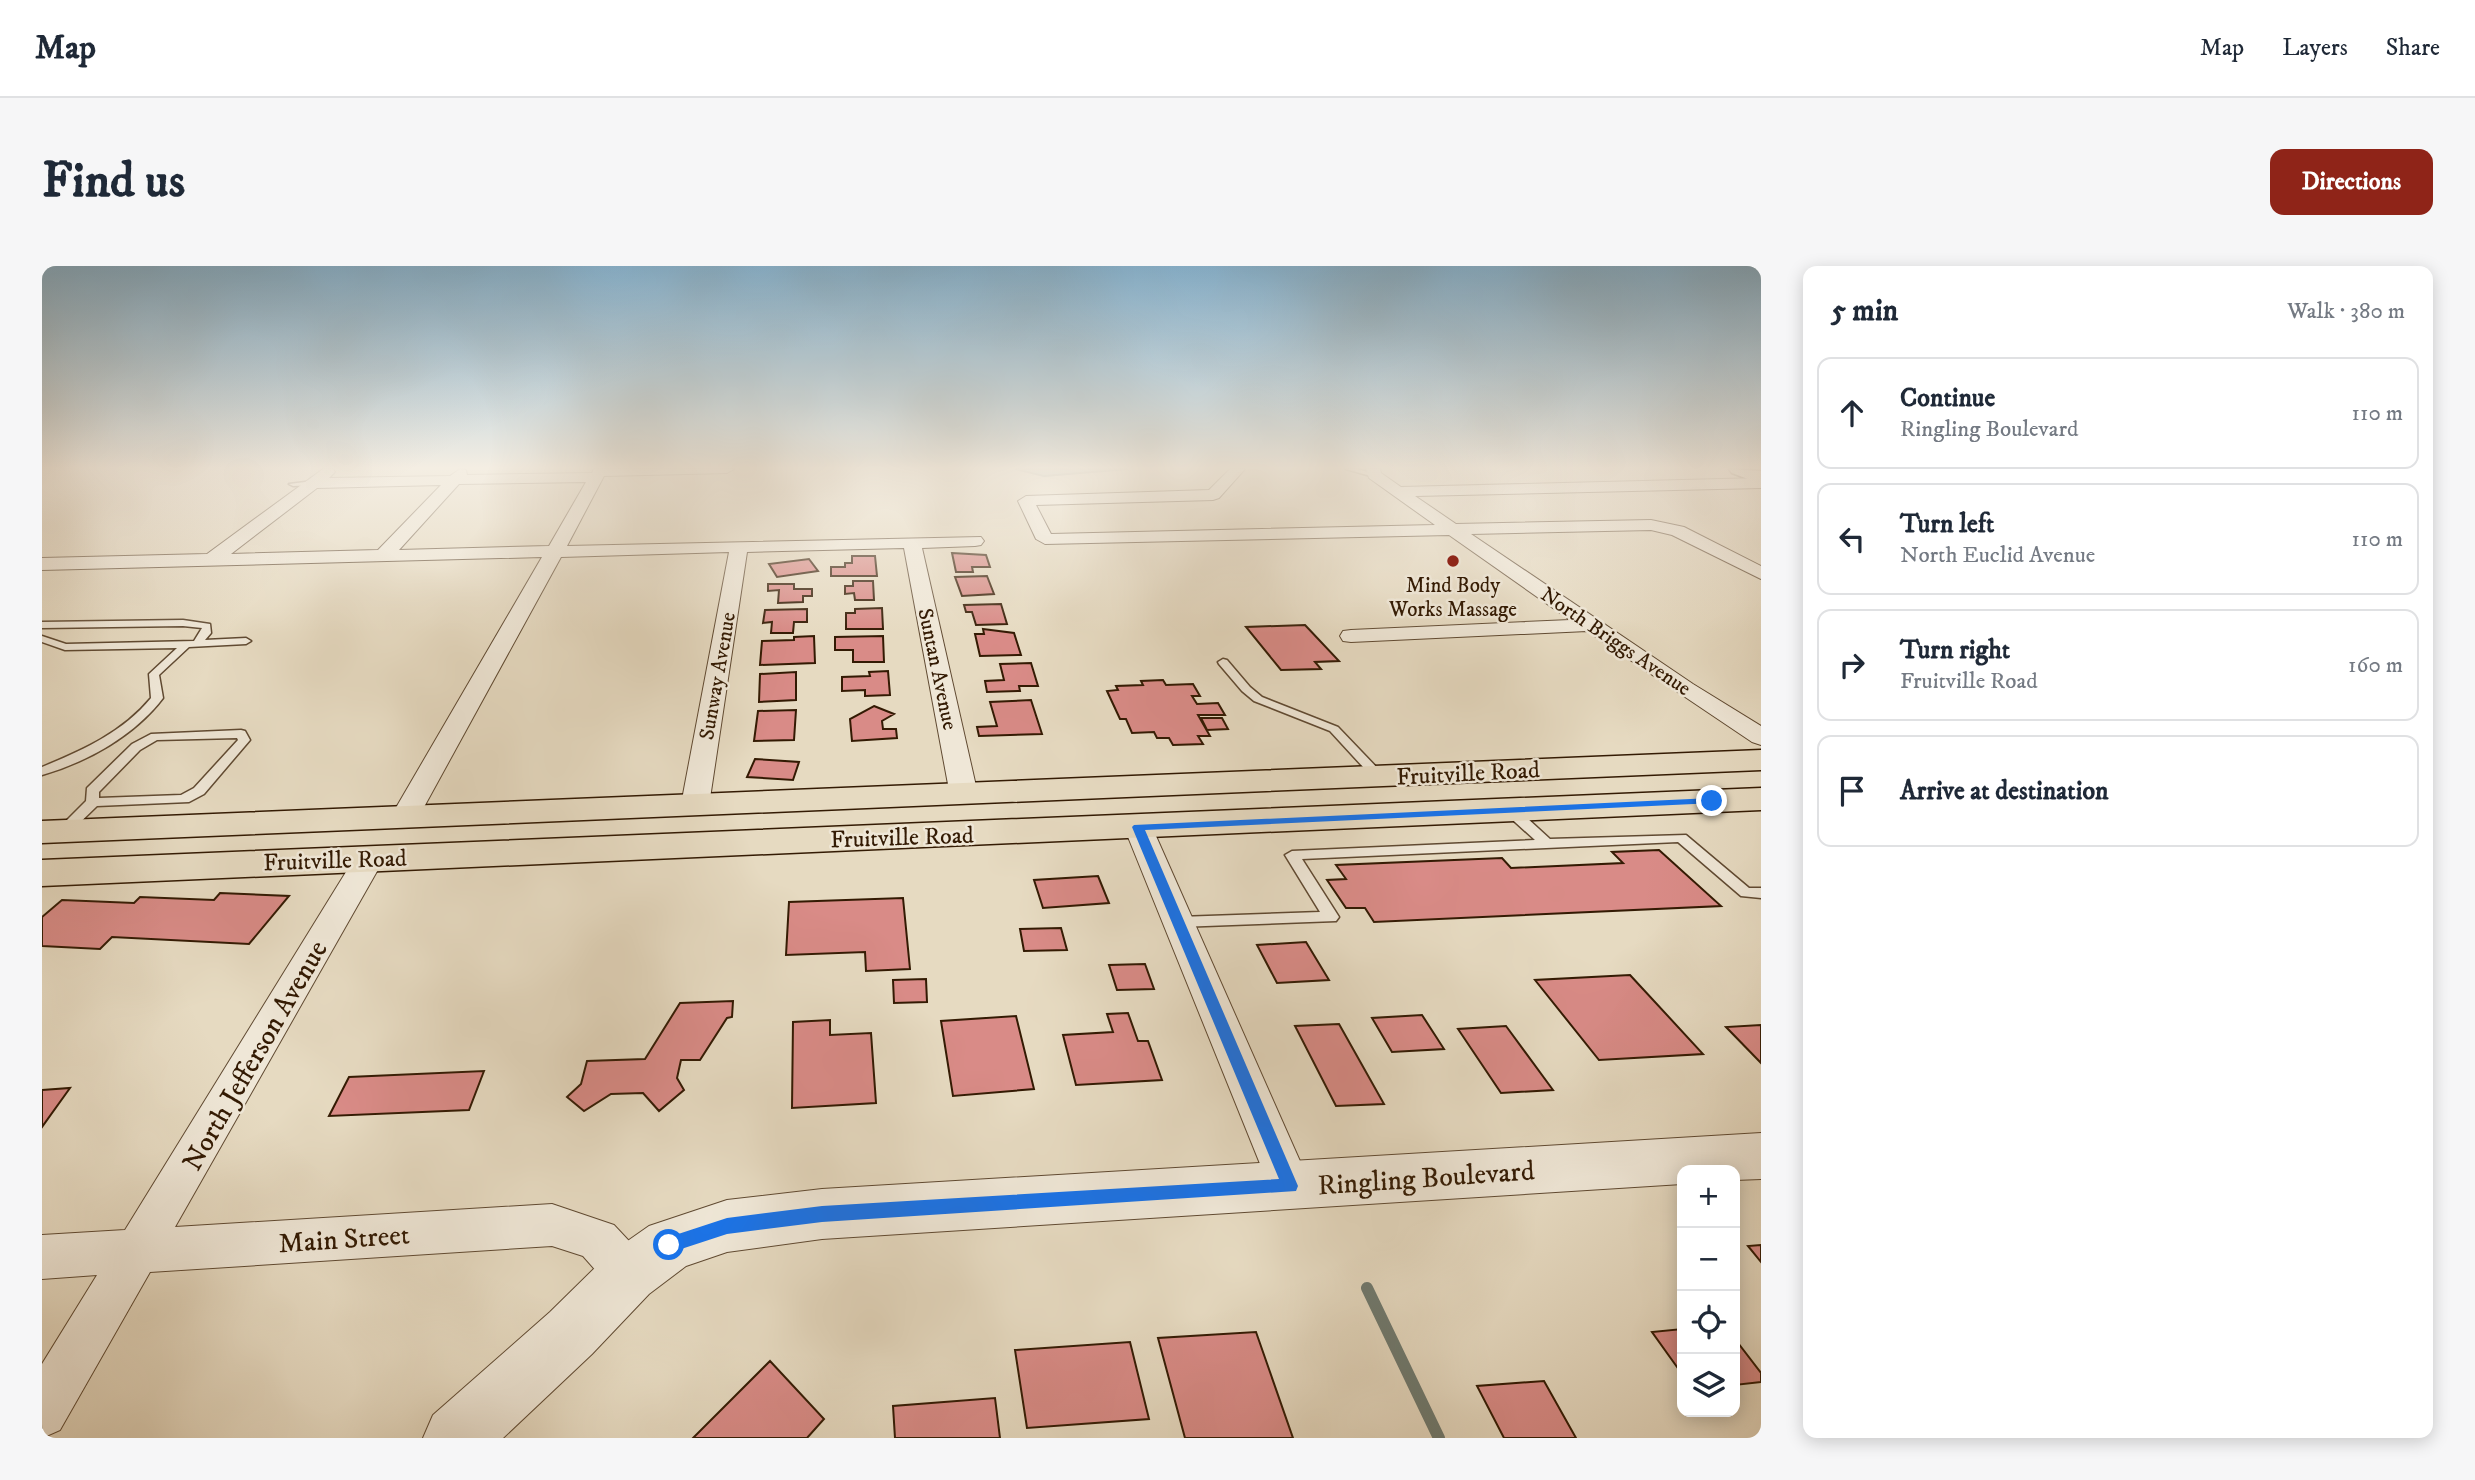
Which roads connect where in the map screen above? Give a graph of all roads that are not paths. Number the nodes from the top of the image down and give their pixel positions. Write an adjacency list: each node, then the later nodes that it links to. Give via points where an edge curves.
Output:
1 (259, 524): 12 (street)
2 (413, 524): 11 (street)
3 (570, 524): 10 (street)
4 (1037, 524): 6 (street, via 1045,539)
5 (1443, 524): 6 (street, North Briggs Avenue)
6 (1451, 529): 14 (street, via 1661,526); 17 (street, North Briggs Avenue)
7 (975, 541): 8 (street)
8 (912, 543): 9 (street); 28 (street, Suntan Avenue)
9 (739, 548): 10 (street); 32 (street, Sunway Avenue)
10 (554, 552): 11 (street); 34 (street)
11 (382, 557): 12 (street)
12 (211, 560): 13 (street)
13 (50, 564): 15 (street)
14 (1761, 573)
15 (42, 574)
16 (42, 625): 21 (lane, via 207,626 206,633)
17 (1591, 625): 18 (street); 23 (street, North Briggs Avenue)
18 (1350, 636)
19 (42, 639): 21 (lane, via 65,647)
20 (246, 641): 21 (lane)
21 (192, 644): 25 (lane, via 154,674 156,698 142,719 92,750)
22 (1223, 662): 26 (lane, via 1258,699 1334,729)
23 (1761, 737)
24 (1761, 760): 26 (main road, Fruitville Road)
25 (42, 771)
26 (1380, 777): 28 (main road, Fruitville Road)
27 (1761, 788): 30 (main road)
28 (964, 795): 32 (main road, Fruitville Road)
29 (1761, 799): 30 (main road, Fruitville Road)
30 (1712, 801): 33 (main road, Fruitville Road)
31 (93, 802): 31 (lane, via 184,799 199,791 244,740 241,734 144,741 92,792); 36 (lane)
32 (695, 805): 34 (main road, Fruitville Road)
33 (1510, 810): 35 (main road, Fruitville Road); 37 (lane)
34 (404, 818): 36 (main road, Fruitville Road)
35 (1138, 827): 38 (main road, Fruitville Road); 41 (street)
36 (52, 832)
37 (1546, 844): 40 (lane, via 1681,838 1746,893); 41 (lane, via 1292,855 1331,917)
38 (369, 859): 39 (main road, Fruitville Road); 44 (street, North Jefferson Avenue)
39 (42, 873)
40 (1761, 893)
41 (1179, 922): 43 (street)
42 (1761, 1156): 43 (street, Ringling Boulevard)
43 (1290, 1186): 46 (street, Ringling Boulevard, via 822,1214 727,1226 669,1245)
44 (139, 1251): 45 (street, Main Street); 46 (street, Main Street, via 552,1225 598,1240); 47 (street, North Jefferson Avenue)
45 (42, 1257)
46 (629, 1274): 48 (street, Ringling Boulevard)
47 (42, 1412)
48 (456, 1438)

